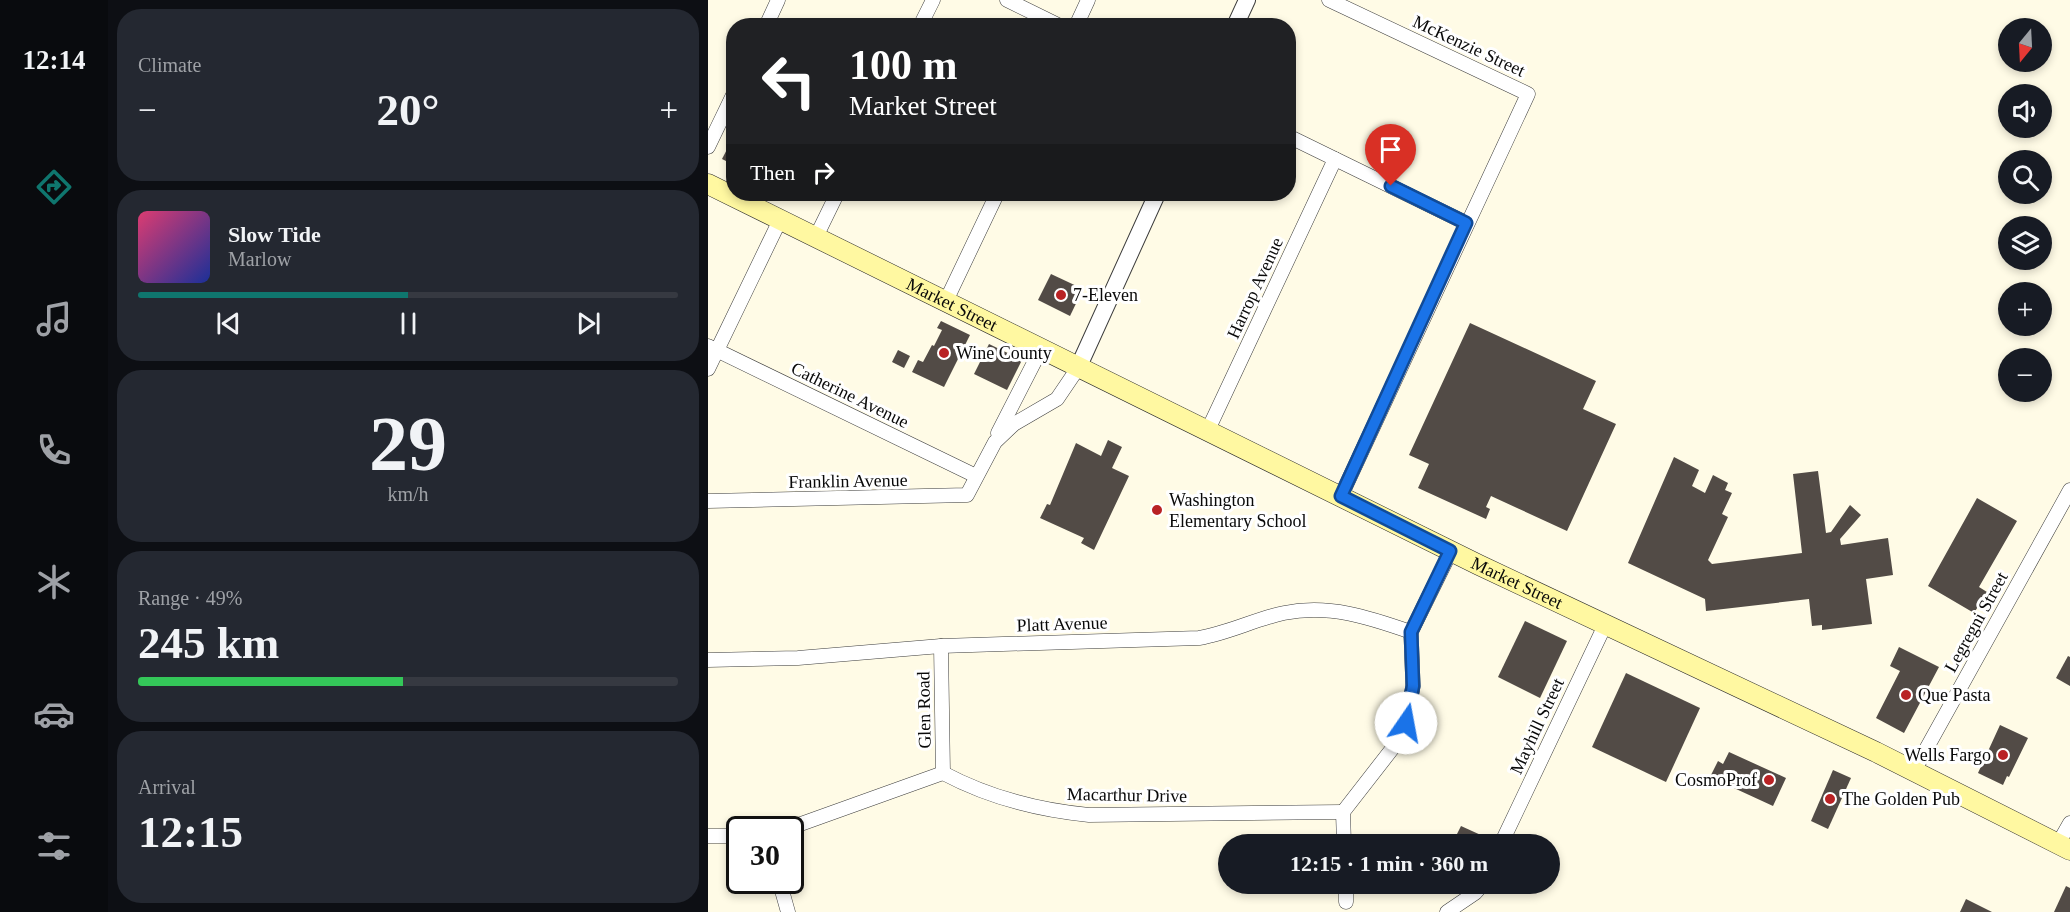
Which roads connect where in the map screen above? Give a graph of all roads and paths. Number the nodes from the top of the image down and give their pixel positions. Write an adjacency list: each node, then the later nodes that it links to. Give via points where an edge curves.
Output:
1 (778, 0): 7 (street)
2 (933, 0): 8 (street)
3 (1007, 0): 9 (street)
4 (1088, 0): 10 (street)
5 (1247, 0): 11 (street)
6 (1329, 0): 23 (street, McKenzie Street, via 1528,94)
7 (770, 18)
8 (924, 18)
9 (1044, 18)
10 (1080, 18)
11 (1239, 18)
12 (726, 110): 14 (street)
13 (1296, 140): 15 (street)
14 (708, 147)
15 (1335, 159): 23 (street); 30 (street, Harrop Avenue)
16 (708, 184): 17 (main road, Market Street)
17 (726, 193)
18 (742, 201): 22 (main road, Market Street)
19 (834, 201): 24 (street)
20 (994, 201): 25 (street)
21 (1154, 201): 28 (street)
22 (780, 220): 24 (main road, Market Street); 26 (street)
23 (1466, 223): 34 (street)
24 (816, 237): 25 (main road, Market Street)
25 (946, 301): 27 (main road, Market Street)
26 (712, 348): 29 (street); 32 (street, Catherine Avenue)
27 (1041, 349): 28 (main road, Market Street); 31 (street)
28 (1078, 368): 30 (main road, Market Street); 31 (street, via 1057,399 1014,424)
29 (708, 369)
30 (1207, 432): 34 (main road, Market Street)
31 (991, 447): 32 (street)
32 (976, 476): 35 (street, Franklin Avenue, via 967,495)
33 (2070, 490): 41 (street, Legregni Street)
34 (1341, 496): 36 (main road, Market Street)
35 (708, 501)
36 (1450, 551): 37 (main road, Market Street); 38 (street)
37 (1606, 623): 41 (main road, Market Street); 47 (street, Mayhill Street)
38 (1411, 632): 39 (street, Platt Avenue, via 1356,614 1307,610 1199,638); 43 (street, via 1413,686 1406,723 1399,740)
39 (940, 646): 40 (street, Platt Avenue, via 798,658); 42 (street, Glen Road)
40 (708, 660)
41 (1914, 771): 50 (main road, Market Street)
42 (943, 773): 43 (street, Macarthur Drive, via 1023,806 1089,815); 44 (street)
43 (1343, 812): 46 (street)
44 (804, 823)
45 (2070, 823): 50 (street)
46 (1344, 834)
47 (1506, 834)
48 (708, 836): 49 (street)
49 (726, 836)
50 (2064, 847)
51 (783, 894): 55 (street)
52 (1346, 894): 54 (street)
53 (1474, 894): 56 (street)
54 (1346, 902)
55 (788, 912)
56 (1447, 912)

